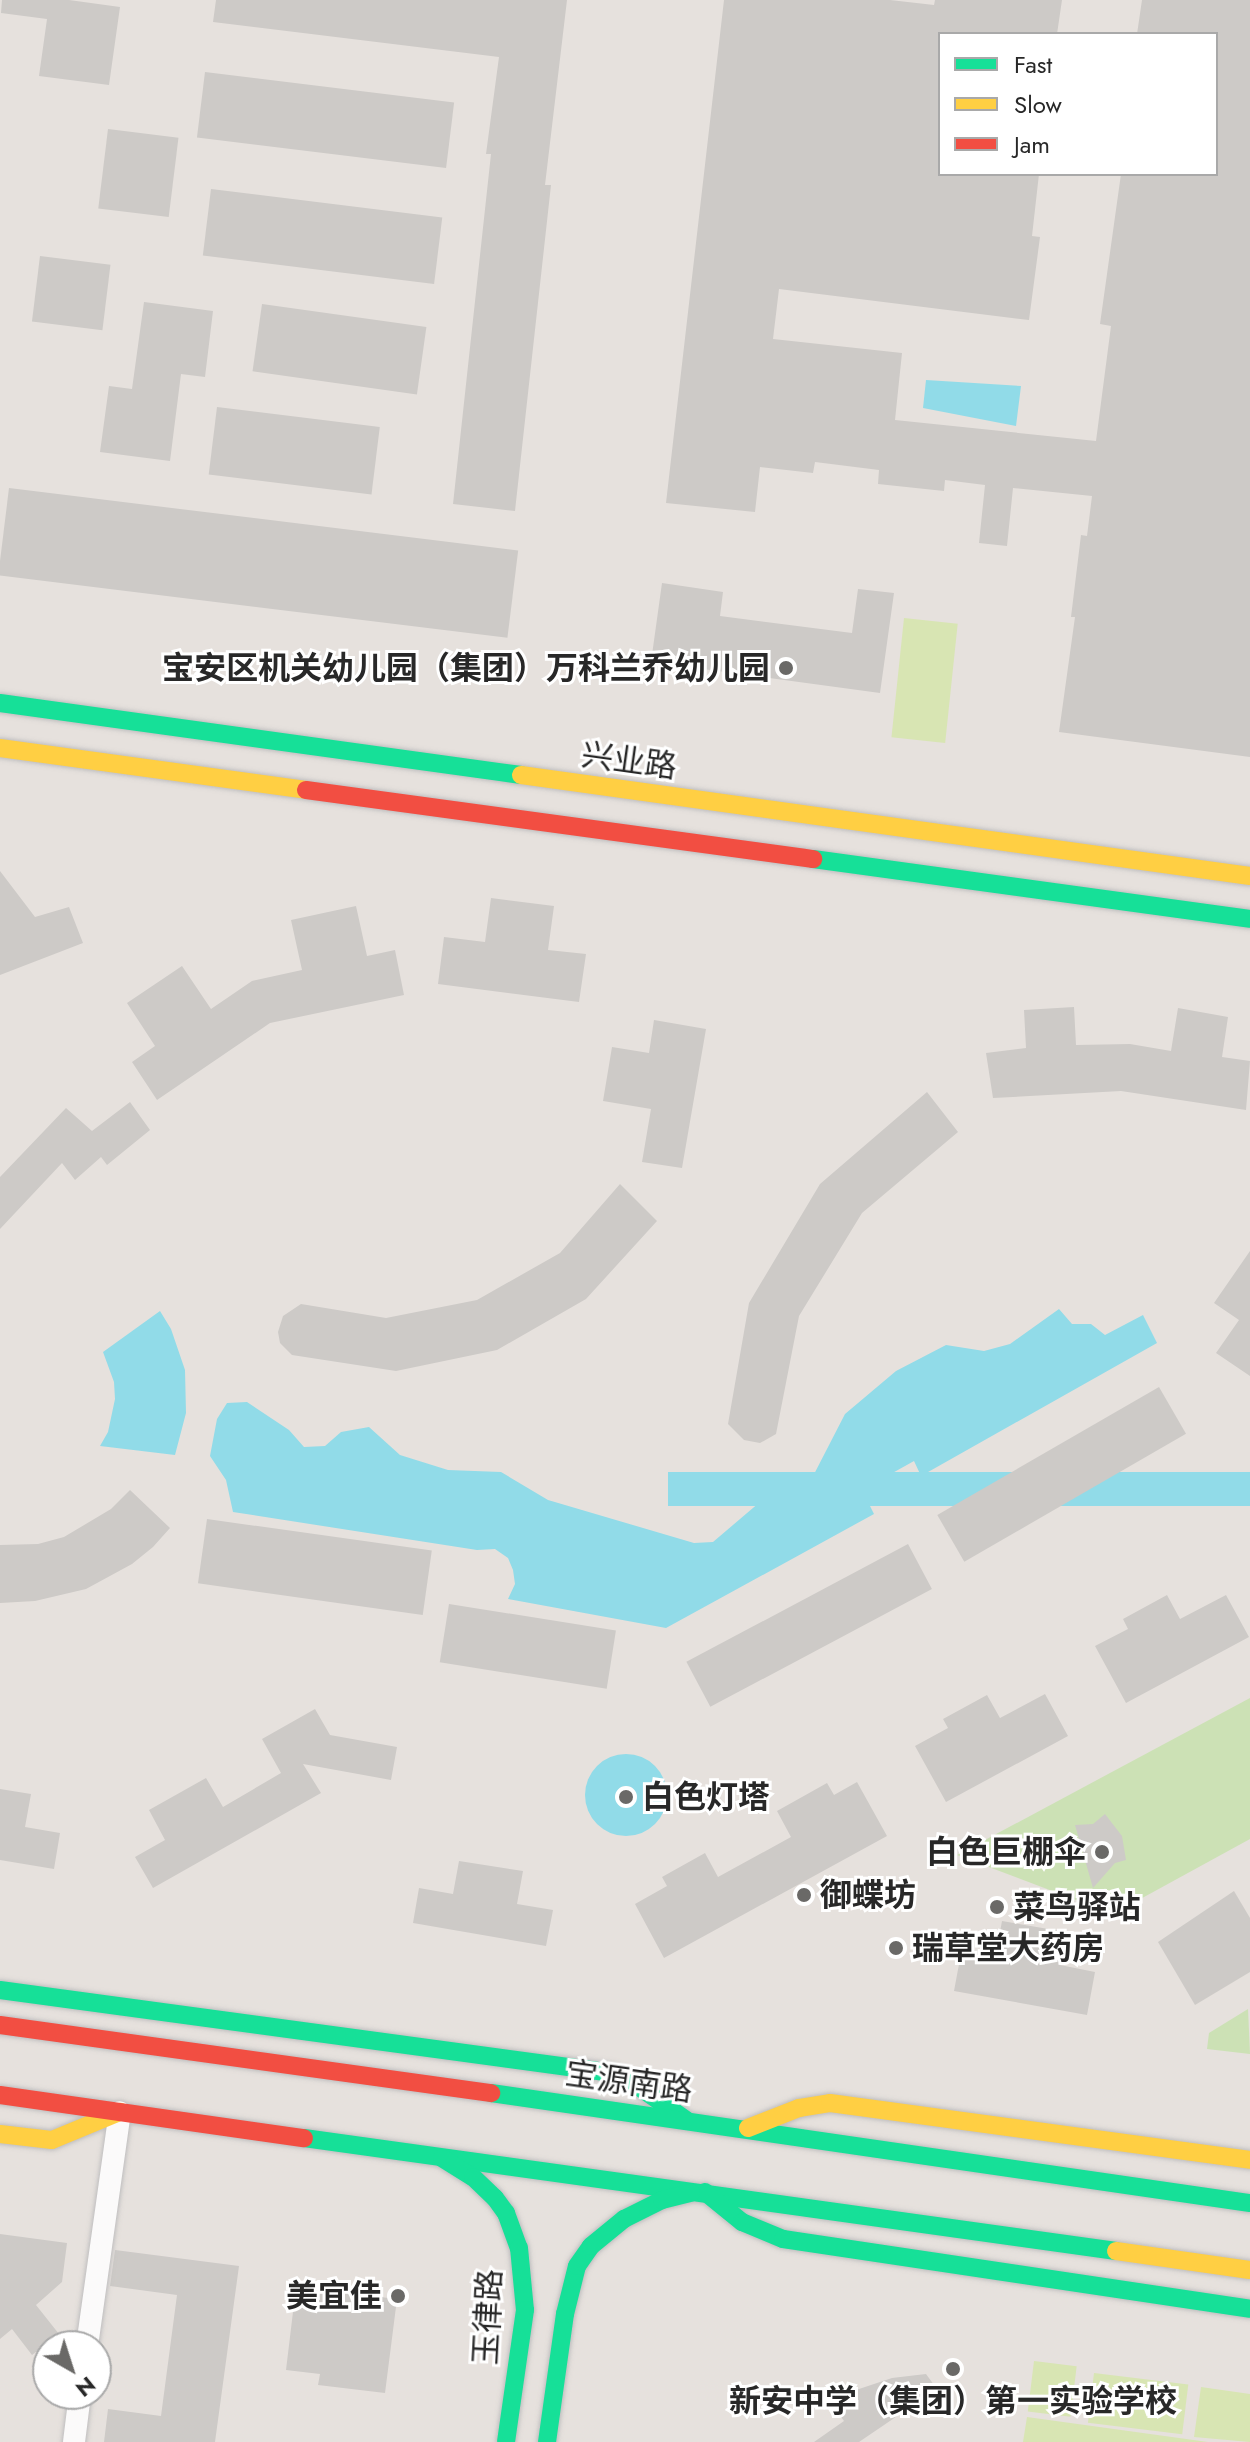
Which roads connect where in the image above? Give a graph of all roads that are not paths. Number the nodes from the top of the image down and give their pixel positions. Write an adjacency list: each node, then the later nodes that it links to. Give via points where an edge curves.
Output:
1 (0, 703): 3 (main road, 兴业路)
2 (0, 748): 5 (main road)
3 (1123, 860): 4 (main road, 兴业路); 5 (main road, via 1132,865 1139,881 1132,896)
4 (1250, 876)
5 (1118, 901): 6 (main road)
6 (1250, 919)
7 (0, 1990): 11 (main road, via 612,2073)
8 (0, 2025): 11 (main road, 宝源南路)
9 (0, 2095): 10 (main road)
10 (120, 2112): 13 (main road, via 52,2140); 14 (main road); 21 (street)
11 (686, 2120): 12 (main road, 宝源南路)
12 (748, 2128): 15 (main road, via 799,2108 830,2103); 17 (main road, 宝源南路)
13 (0, 2134)
14 (417, 2152): 16 (main road); 20 (main road, 玉律路, via 458,2166 506,2213 523,2270)
15 (1250, 2160)
16 (702, 2192): 18 (main road); 19 (main road, via 742,2222 783,2239); 22 (main road, via 643,2208 591,2246 569,2289)
17 (1250, 2203)
18 (1248, 2269)
19 (1250, 2309)
20 (522, 2327): 22 (main road, via 529,2319 545,2316); 25 (main road, 玉律路)
21 (89, 2330)
22 (562, 2334): 26 (main road)
23 (78, 2410): 24 (street)
24 (74, 2442)
25 (506, 2442)
26 (547, 2442)

